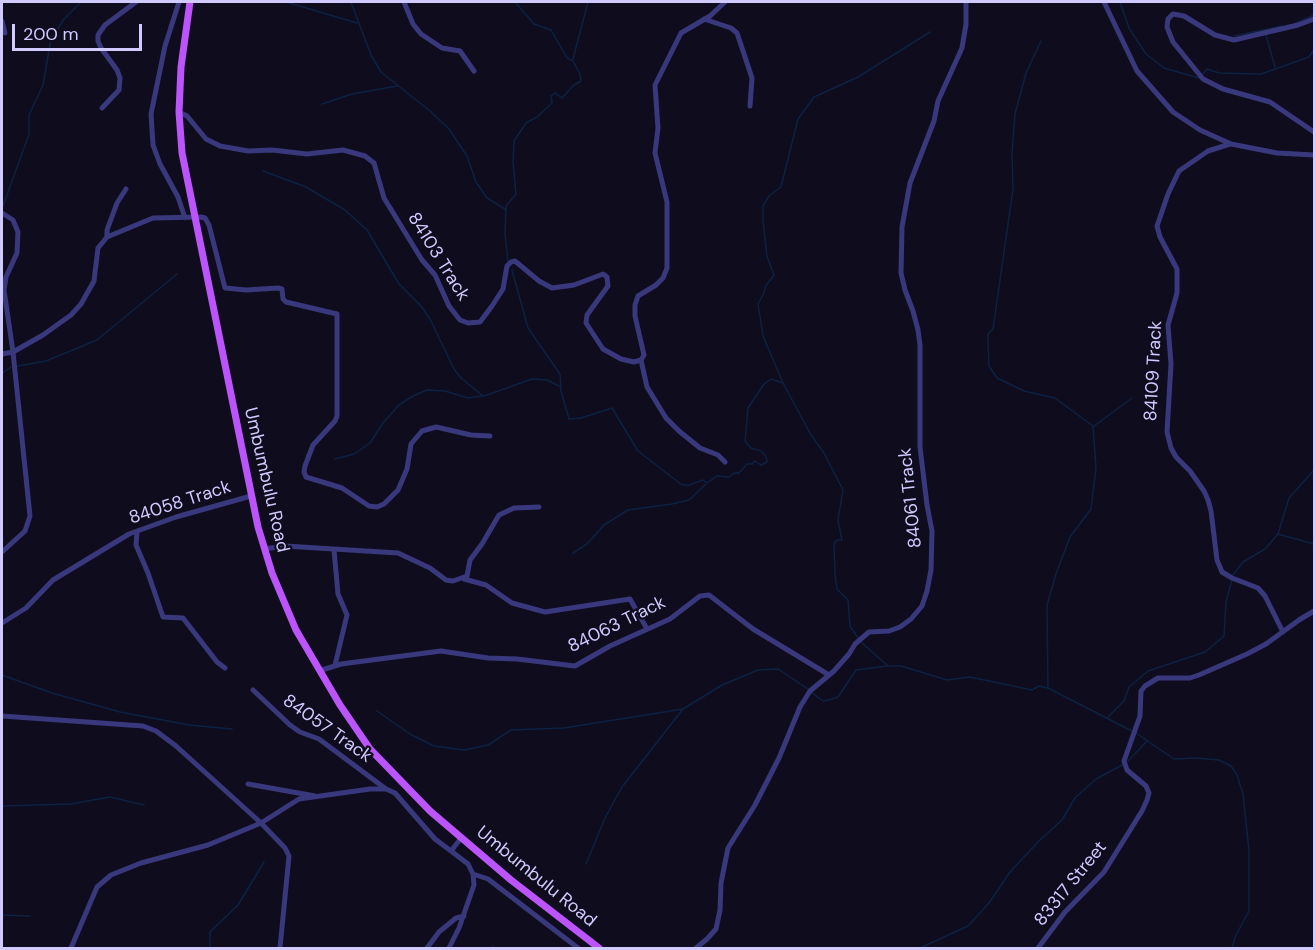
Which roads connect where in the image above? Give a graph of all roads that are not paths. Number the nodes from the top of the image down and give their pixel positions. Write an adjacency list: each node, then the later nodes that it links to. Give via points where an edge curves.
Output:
1 (136, 2): 14 (street, via 98,35 100,48 120,78 119,90)
2 (179, 2): 22 (street, via 156,81 151,120 153,145)
3 (190, 2): 15 (main road, Umbumbulu Road)
4 (404, 2): 12 (street, via 421,34 442,48 460,51)
5 (725, 2): 8 (street)
6 (966, 2): 43 (street, 84061 Track, via 962,48 938,101 910,183 902,228 901,273 920,345 920,447 932,570 922,606 911,619 889,631 869,632)
7 (1104, 2): 17 (street, via 1137,71 1173,112)
8 (704, 19): 13 (street, via 737,33 752,78); 26 (street, via 681,33 655,85 655,153 668,202 667,268 656,285 638,296 635,305 644,350)
9 (1314, 19): 16 (street, via 1234,40 1215,35 1184,16 1173,14 1167,27 1173,42 1203,79 1270,102)
10 (2, 21): 11 (street)
11 (5, 33)
12 (474, 71)
13 (750, 106)
14 (102, 108)
15 (179, 112): 21 (main road, Umbumbulu Road, via 182,153); 26 (street, 84103 Track, via 188,116 206,139 220,146 307,154 343,150 365,156 374,163 384,198 460,320 480,322 503,289 511,262 552,288 603,274 608,286 587,315 588,330 611,354 628,362)
16 (1314, 132)
17 (1230, 144): 18 (street); 39 (street, 84109 Track, via 1202,154 1179,171 1157,226 1177,269 1177,293 1168,326 1171,364 1167,432 1176,457 1208,500 1222,572 1258,588)
18 (1314, 155)
19 (126, 189): 23 (street, via 117,203)
20 (2, 213): 24 (street, via 13,220 18,232 17,253 4,290)
21 (195, 216): 22 (street); 27 (street, via 208,221 225,288 278,288 286,302 337,314 336,416 309,453 304,472 309,479 342,488 377,507 398,490 411,444 422,432 436,427); 29 (main road, Umbumbulu Road)
22 (185, 218): 23 (street, via 153,218)
23 (107, 237): 24 (street, via 98,248 94,281 81,304 52,329)
24 (14, 352): 25 (street); 34 (street, via 30,516 25,531)
25 (2, 354)
26 (641, 360): 28 (street, via 647,387 666,418 700,448)
27 (490, 436)
28 (726, 462)
29 (251, 496): 31 (street, 84058 Track, via 176,516); 32 (main road, Umbumbulu Road)
30 (539, 507): 35 (street, via 514,508 499,515 470,560)
31 (137, 532): 37 (street, 84058 Track, via 53,580 26,608); 41 (street, via 136,545 163,617 183,618)
32 (264, 549): 33 (street, via 285,546); 42 (main road, Umbumbulu Road, via 296,630)
33 (334, 550): 35 (street, via 398,553 446,580); 40 (street, via 338,591 347,615)
34 (2, 552)
35 (464, 579): 38 (street, via 486,585 512,603 540,612 630,599)
36 (1314, 611): 39 (street, 83317 Street)
37 (2, 623)
38 (647, 629): 40 (street, 84063 Track, via 575,666 441,651); 43 (street, 84063 Track, via 670,619 700,596 709,595 753,629)
39 (1283, 632): 61 (street, 83317 Street, via 1256,650 1199,675 1158,678 1141,691 1140,716 1124,761 1127,770 1149,793 1142,811 1104,872 1065,912)
40 (335, 665): 42 (street, 84063 Track)
41 (225, 668)
42 (320, 671): 50 (main road, Umbumbulu Road, via 370,749)
43 (829, 675): 60 (street, 84061 Track, via 810,691 800,707 765,785 728,848 716,929)
44 (253, 690): 47 (street, 84057 Track, via 290,725 319,739)
45 (2, 716): 49 (street, via 143,726 156,731)
46 (248, 784): 48 (street)
47 (386, 789): 48 (street); 51 (street, 84057 Track)
48 (319, 797): 49 (street, via 299,799)
49 (261, 823): 54 (street, via 208,845 111,875 97,887); 55 (street, via 289,856)
50 (462, 837): 51 (street); 59 (main road, Umbumbulu Road)
51 (451, 851): 52 (street, 84057 Track, via 468,864)
52 (473, 874): 53 (street, via 474,885); 58 (street, 84057 Track, via 488,879)
53 (464, 916): 56 (street, via 439,932); 57 (street)
54 (71, 948)
55 (280, 948)
56 (427, 948)
57 (449, 948)
58 (578, 948)
59 (599, 948)
60 (696, 948)
61 (1038, 948)

